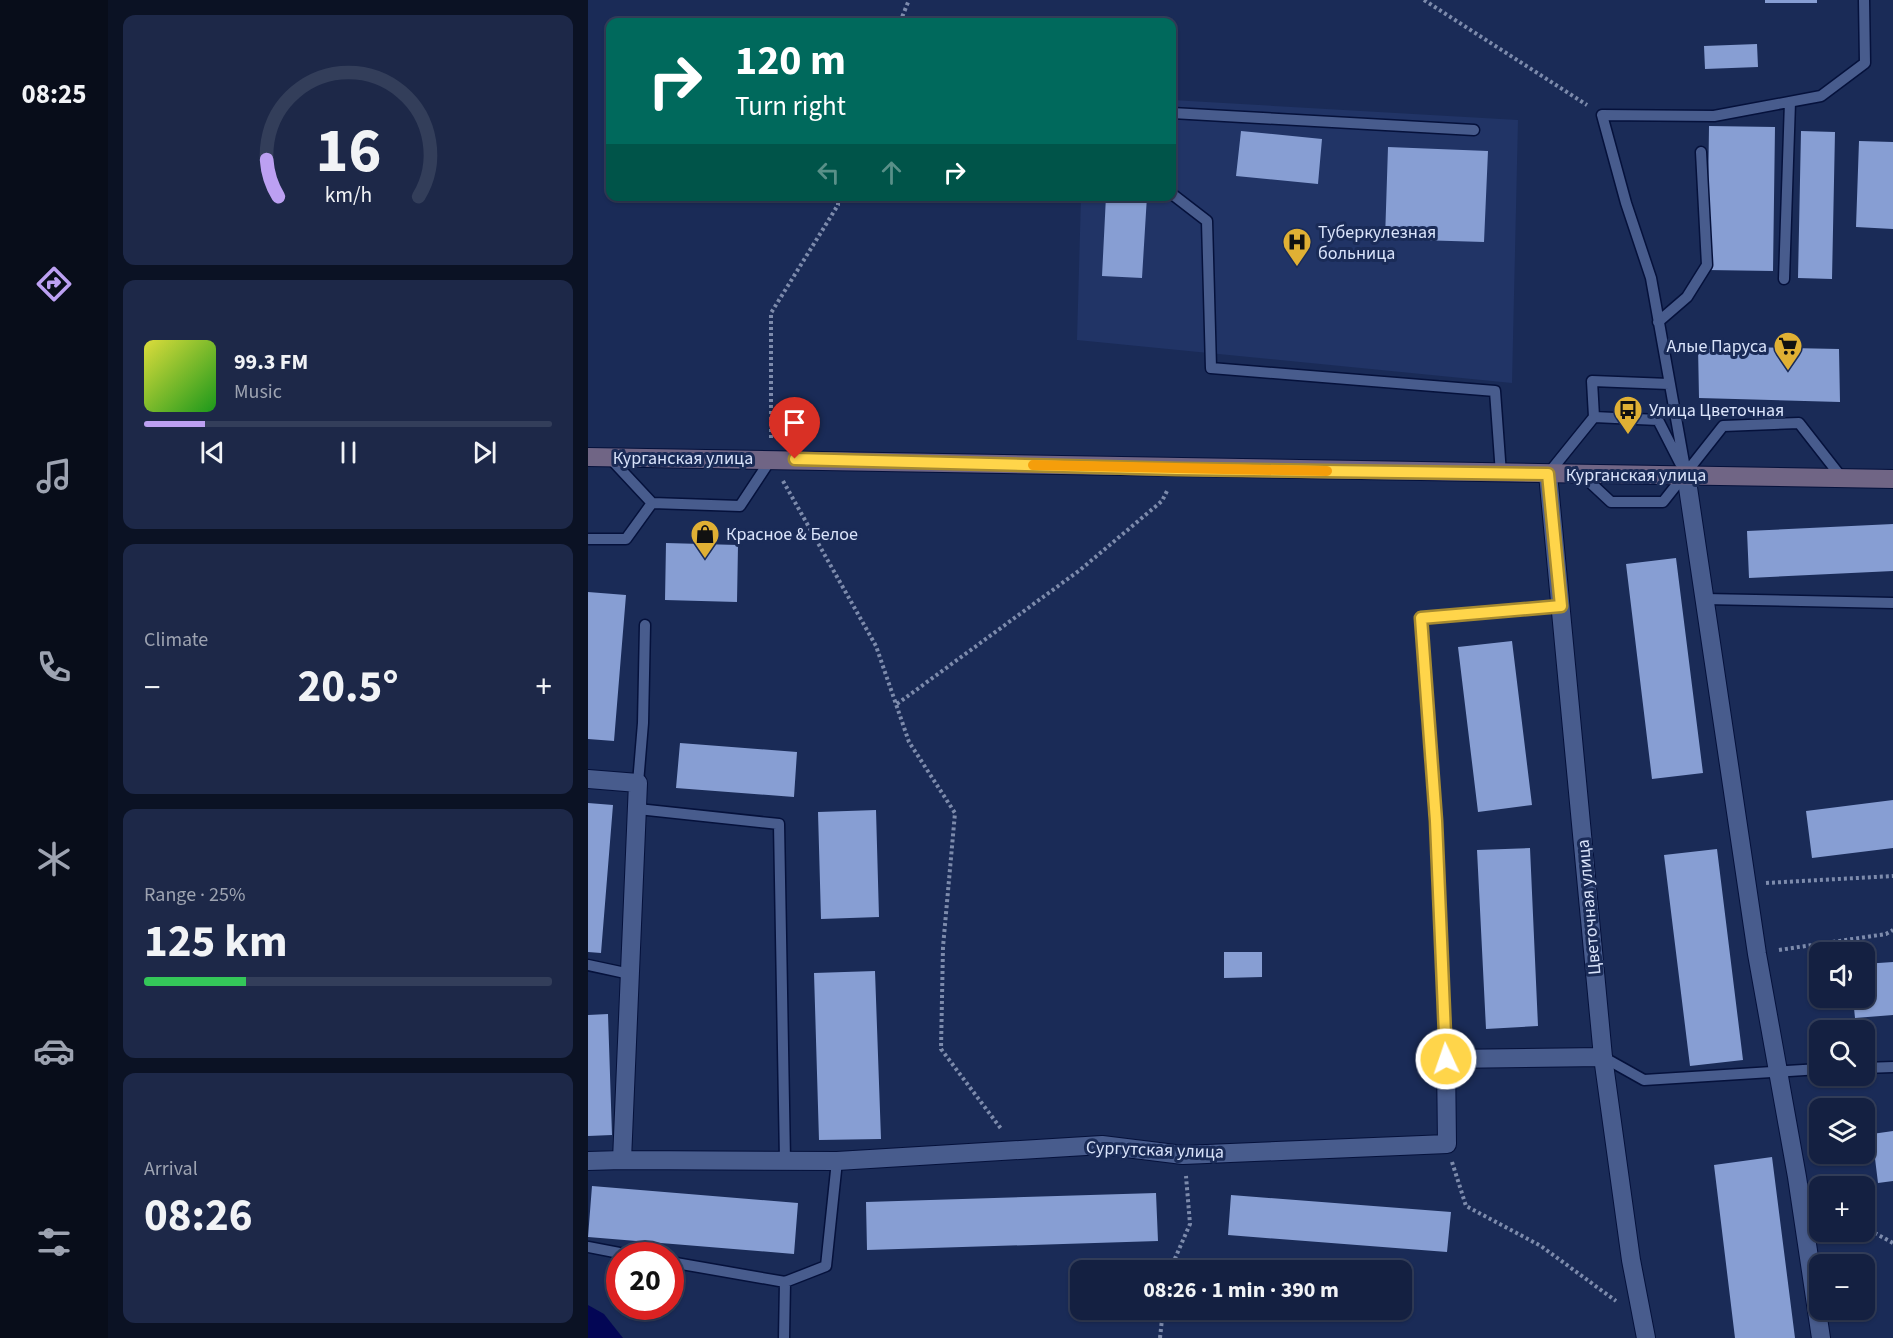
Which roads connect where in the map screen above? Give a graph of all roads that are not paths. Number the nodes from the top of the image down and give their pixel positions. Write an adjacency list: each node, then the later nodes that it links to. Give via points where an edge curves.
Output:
1 (1864, 0): 2 (lane, via 1865,63 1821,96)
2 (1790, 102): 7 (lane); 8 (lane, via 1714,116 1602,115 1651,278)
3 (1176, 113): 4 (lane)
4 (1474, 130)
5 (1701, 152): 8 (lane, via 1707,265 1686,297)
6 (1176, 197): 14 (lane, via 1207,221 1211,368 1495,391)
7 (1784, 279)
8 (1658, 322): 9 (lane)
9 (1669, 384): 10 (lane, via 1592,381); 17 (lane)
10 (1594, 417): 15 (lane); 17 (lane, via 1658,420)
11 (588, 457): 12 (main road, Курганская улица)
12 (610, 457): 13 (main road, Курганская улица); 20 (lane)
13 (771, 458): 14 (main road, Курганская улица); 20 (lane, via 740,506)
14 (1501, 474): 15 (main road, Курганская улица)
15 (1548, 474): 16 (main road, Курганская улица); 24 (street, Цветочная улица)
16 (1581, 474): 17 (main road, Курганская улица); 17 (lane, via 1611,501 1663,502)
17 (1686, 474): 18 (main road, Курганская улица); 18 (lane, via 1723,426 1799,423); 22 (street)
18 (1842, 478): 19 (main road, Курганская улица)
19 (1893, 479)
20 (652, 503): 21 (lane, via 626,539)
21 (588, 539)
22 (1705, 599): 23 (lane); 36 (street)
23 (1893, 603)
24 (1561, 606): 31 (street, Цветочная улица); 32 (lane, via 1421,618 1436,821)
25 (645, 625): 27 (lane)
26 (588, 779): 27 (street)
27 (638, 783): 28 (street)
28 (638, 808): 30 (street); 38 (lane, via 779,824)
29 (588, 965): 30 (lane)
30 (630, 974): 37 (street)
31 (1603, 1057): 32 (street); 36 (lane, via 1644,1080); 46 (street, Цветочная улица)
32 (1446, 1059): 40 (street, Сургутская улица, via 1447,1144 1184,1155 1102,1145)
33 (1893, 1067): 34 (lane)
34 (1875, 1068)
35 (1809, 1070): 36 (lane)
36 (1776, 1071): 47 (street, via 1797,1177)
37 (622, 1160): 38 (street, Сургутская улица); 39 (street, Сургутская улица)
38 (785, 1160): 40 (street, Сургутская улица)
39 (588, 1161)
40 (837, 1161): 44 (lane, via 826,1266)
41 (588, 1247): 42 (lane)
42 (606, 1250)
43 (684, 1264): 44 (lane)
44 (785, 1282): 45 (lane)
45 (784, 1338)
46 (1646, 1338)
47 (1821, 1338)

